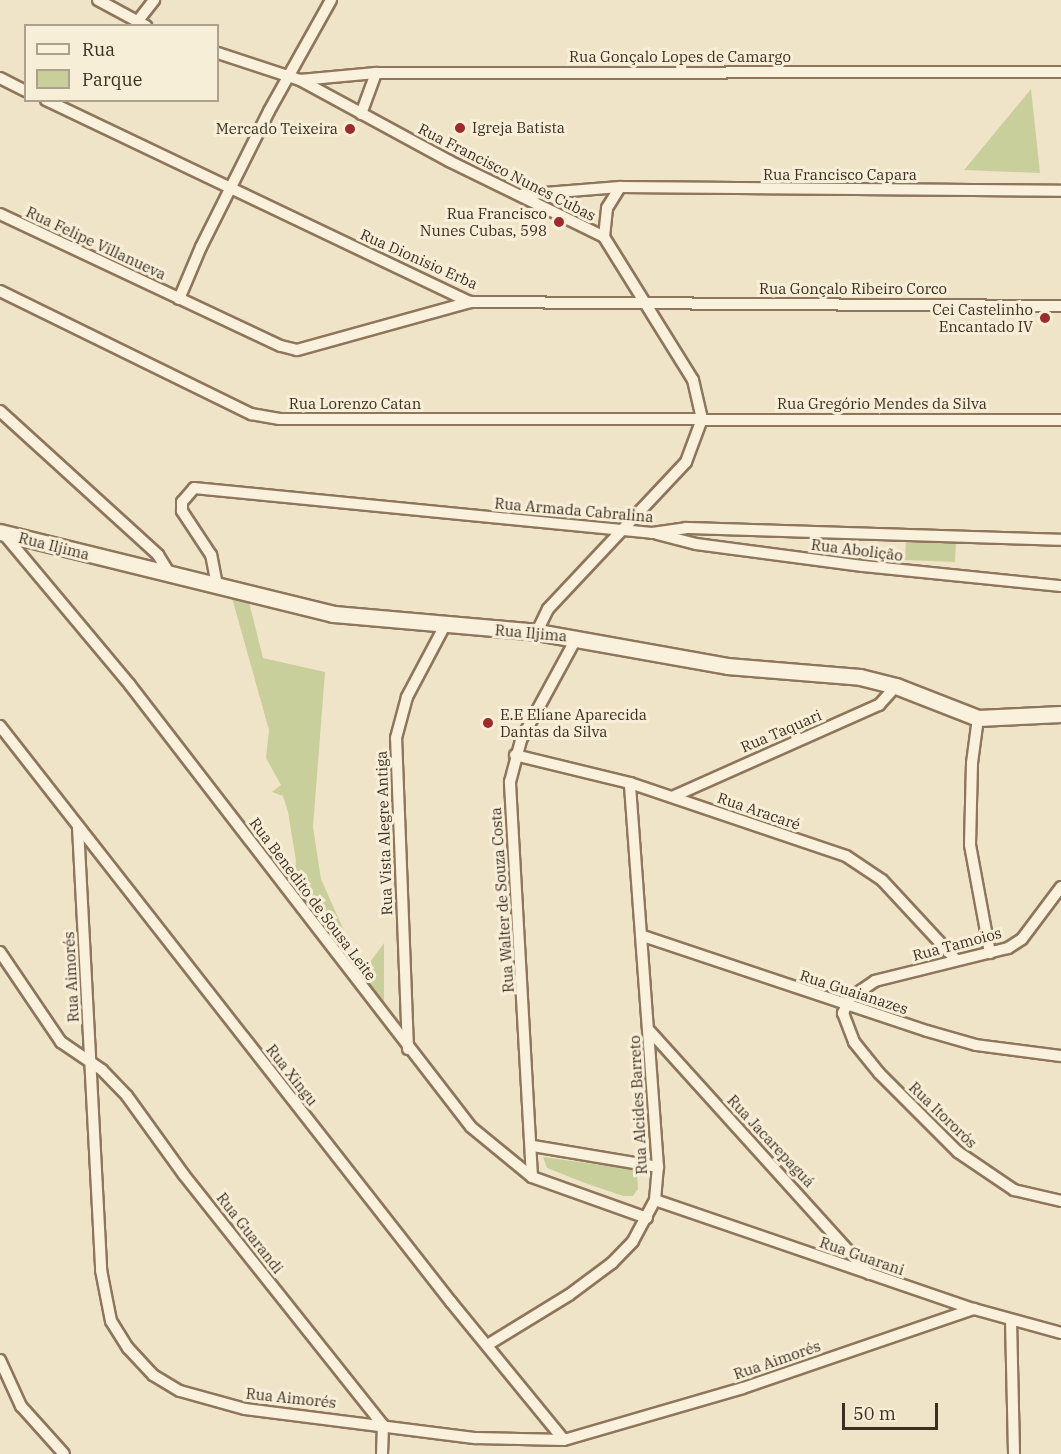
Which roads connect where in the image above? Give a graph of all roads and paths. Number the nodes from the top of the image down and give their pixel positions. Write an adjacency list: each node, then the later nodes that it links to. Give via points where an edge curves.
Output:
1 (98, 0): 4 (street)
2 (154, 0): 4 (street)
3 (331, 0): 8 (street, Rua Felipe Villanueva)
4 (142, 24)
5 (219, 53): 8 (street, Rua Francisco Nunes Cubas)
6 (1061, 72): 7 (street, Rua Gonçalo Lopes de Camargo)
7 (376, 73): 10 (street, Rua Gonçalo Lopes de Camargo); 13 (street)
8 (289, 75): 10 (street, Rua Francisco Nunes Cubas); 15 (street, Rua Felipe Villanueva)
9 (0, 78): 11 (street)
10 (300, 80): 13 (street, Rua Francisco Nunes Cubas)
11 (24, 90)
12 (50, 102): 15 (street, Rua Dionisio Erba)
13 (361, 114): 17 (street, Rua Francisco Nunes Cubas)
14 (620, 187): 16 (street, Rua Francisco Capara); 17 (street, Rua Francisco Capara); 19 (street, via 607,208)
15 (231, 189): 21 (street, Rua Felipe Villanueva); 22 (street, Rua Dionisio Erba)
16 (1061, 191)
17 (520, 195): 19 (street, Rua Francisco Nunes Cubas)
18 (0, 214): 21 (street, Rua Felipe Villanueva)
19 (604, 237): 23 (street, Rua Francisco Nunes Cubas)
20 (0, 291): 26 (street, Rua Lorenzo Catan, via 251,414 280,419)
21 (179, 300): 22 (street, Rua Felipe Villanueva, via 297,350)
22 (470, 302): 23 (street, Rua Dionisio Erba)
23 (644, 303): 24 (street, Rua Gonçalo Ribeiro Corco); 26 (street, Rua Francisco Nunes Cubas, via 693,380)
24 (1061, 306)
25 (0, 411): 32 (street, via 158,555)
26 (702, 418): 27 (street, Rua Gregório Mendes da Silva); 28 (street, via 686,462)
27 (1061, 420)
28 (622, 531): 30 (street, Rua Armada Cabralina); 33 (street, Rua Armada Cabralina, via 194,488 182,502 182,511 210,555); 36 (street, via 548,609)
29 (2, 532): 32 (main road, Rua Iljima); 53 (street, Rua Benedito de Sousa Leite, via 130,685)
30 (651, 533): 31 (street, Rua Armada Cabralina, via 686,528); 34 (street, Rua Abolição, via 696,544 863,566)
31 (1061, 540)
32 (170, 574): 33 (main road, Rua Iljima)
33 (217, 585): 35 (main road, Rua Iljima, via 333,614)
34 (1061, 586)
35 (444, 627): 36 (main road, Rua Iljima); 53 (street, Rua Vista Alegre Antiga, via 407,697 396,738)
36 (537, 632): 37 (main road, Rua Iljima)
37 (578, 638): 38 (main road, Rua Iljima, via 717,665 860,677); 42 (street, Rua Walter de Souza Costa)
38 (896, 686): 40 (main road, Rua Iljima); 44 (street, Rua Taquari, via 879,705)
39 (1061, 714): 40 (main road, Rua Iljima)
40 (978, 718): 48 (street, via 972,763 970,845)
41 (0, 726): 45 (street, Rua Xingu)
42 (515, 754): 43 (street, Rua Aracaré); 56 (street, Rua Walter de Souza Costa, via 510,782)
43 (630, 783): 44 (street, Rua Aracaré); 47 (street, Rua Alcides Barreto)
44 (672, 797): 50 (street, Rua Aracaré, via 846,856 882,880)
45 (78, 827): 55 (street, Rua Aimorés); 66 (street, Rua Xingu, via 451,1302)
46 (1061, 887): 48 (street, Rua Tamoios, via 1023,939)
47 (643, 936): 51 (street, Rua Guaianazes); 52 (street, Rua Alcides Barreto)
48 (990, 953): 50 (street, Rua Tamoios)
49 (2, 958): 55 (street, Rua Guarandi, via 61,1042)
50 (956, 960): 51 (street, Rua Tamoios, via 865,985)
51 (845, 1006): 54 (street, Rua Guaianazes, via 976,1045); 60 (street, Rua Itororós, via 844,1021 854,1042 958,1152 1014,1190)
52 (648, 1029): 57 (street, Rua Alcides Barreto); 62 (street, Rua Jacarepaguá)
53 (408, 1049): 58 (street, Rua Benedito de Sousa Leite, via 471,1127)
54 (1061, 1056)
55 (90, 1064): 68 (street, Rua Guarandi, via 127,1095 191,1184); 68 (street, Rua Aimorés, via 102,1269 111,1321 128,1348 153,1374 208,1401)
56 (533, 1146): 57 (street); 58 (street, Rua Walter de Souza Costa)
57 (658, 1167): 59 (street, Rua Alcides Barreto)
58 (532, 1177): 61 (street, Rua Benedito de Sousa Leite)
59 (655, 1200): 61 (street, Rua Alcides Barreto); 62 (street, Rua Guarani)
60 (1061, 1201)
61 (646, 1218): 66 (street, Rua Alcides Barreto, via 612,1263 569,1295)
62 (870, 1274): 63 (street, Rua Guarani)
63 (974, 1309): 64 (street, Rua Guarani); 69 (street, Rua Aimorés, via 743,1388)
64 (1011, 1320): 65 (street, Rua Guarani); 72 (street)
65 (1061, 1333)
66 (489, 1344): 69 (street, Rua Xingu)
67 (0, 1360): 70 (street, via 21,1406)
68 (383, 1425): 69 (street, Rua Aimorés, via 476,1438); 71 (street)
69 (564, 1440)
70 (64, 1454)
71 (382, 1454)
72 (1014, 1454)

